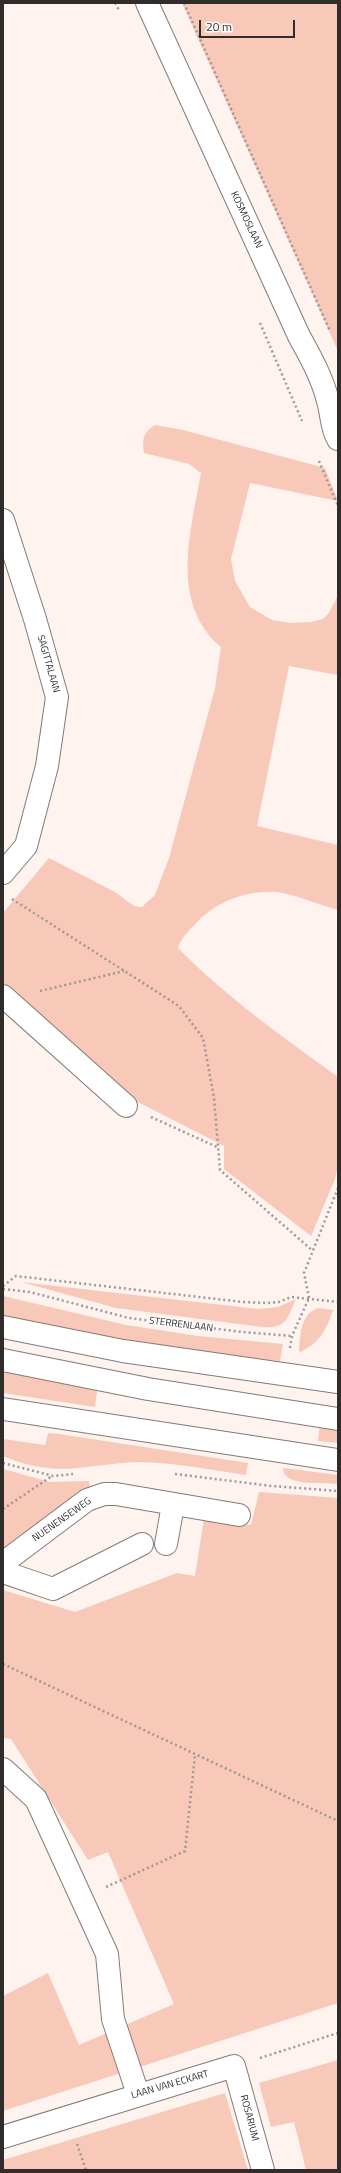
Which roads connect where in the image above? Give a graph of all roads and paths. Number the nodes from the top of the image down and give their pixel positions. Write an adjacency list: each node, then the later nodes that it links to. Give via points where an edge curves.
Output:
1 (147, 3): 4 (street, KOSMOSLAAN, via 299,336 319,373)
2 (184, 3): 3 (path)
3 (332, 333)
4 (338, 440)
5 (3, 520): 6 (street, SAGITTALAAN, via 57,697 47,766 26,846)
6 (3, 873)
7 (9, 897): 8 (path)
8 (124, 971): 9 (path); 11 (path, via 179,1006 203,1038 214,1098)
9 (5, 998): 10 (street)
10 (126, 1106): 11 (path)
11 (217, 1147): 13 (path, via 220,1170)
12 (338, 1188): 13 (path)
13 (313, 1251): 16 (path, via 304,1273)
14 (3, 1286): 16 (path, via 16,1276 243,1302 268,1303 291,1297)
15 (3, 1289): 16 (path, STERRENLAAN, via 30,1292 129,1318 292,1336)
16 (309, 1298): 17 (path)
17 (338, 1302)
18 (3, 1327): 20 (street, via 123,1351)
19 (3, 1360): 22 (street, via 155,1390)
20 (338, 1382)
21 (3, 1409): 23 (street)
22 (338, 1420)
23 (338, 1460)
24 (3, 1462): 28 (path, via 53,1476)
25 (251, 1483): 26 (path)
26 (338, 1491)
27 (173, 1505): 29 (street, NUENENSEWEG); 31 (street); 32 (street, NUENENSEWEG, via 104,1494 87,1500)
28 (3, 1509)
29 (239, 1515)
30 (142, 1544): 33 (street, via 53,1589)
31 (166, 1544)
32 (3, 1563)
33 (3, 1572)
34 (3, 1664): 35 (path)
35 (195, 1754): 37 (path); 38 (path, via 185,1851)
36 (3, 1769): 38 (street, via 36,1799)
37 (338, 1821)
38 (82, 1898): 41 (street, via 107,1954 113,2019)
39 (338, 2033): 40 (path)
40 (234, 2066): 41 (street, LAAN VAN ECKART); 43 (street, ROSARIUM)
41 (138, 2094): 42 (street, LAAN VAN ECKART)
42 (3, 2137)
43 (263, 2170)

